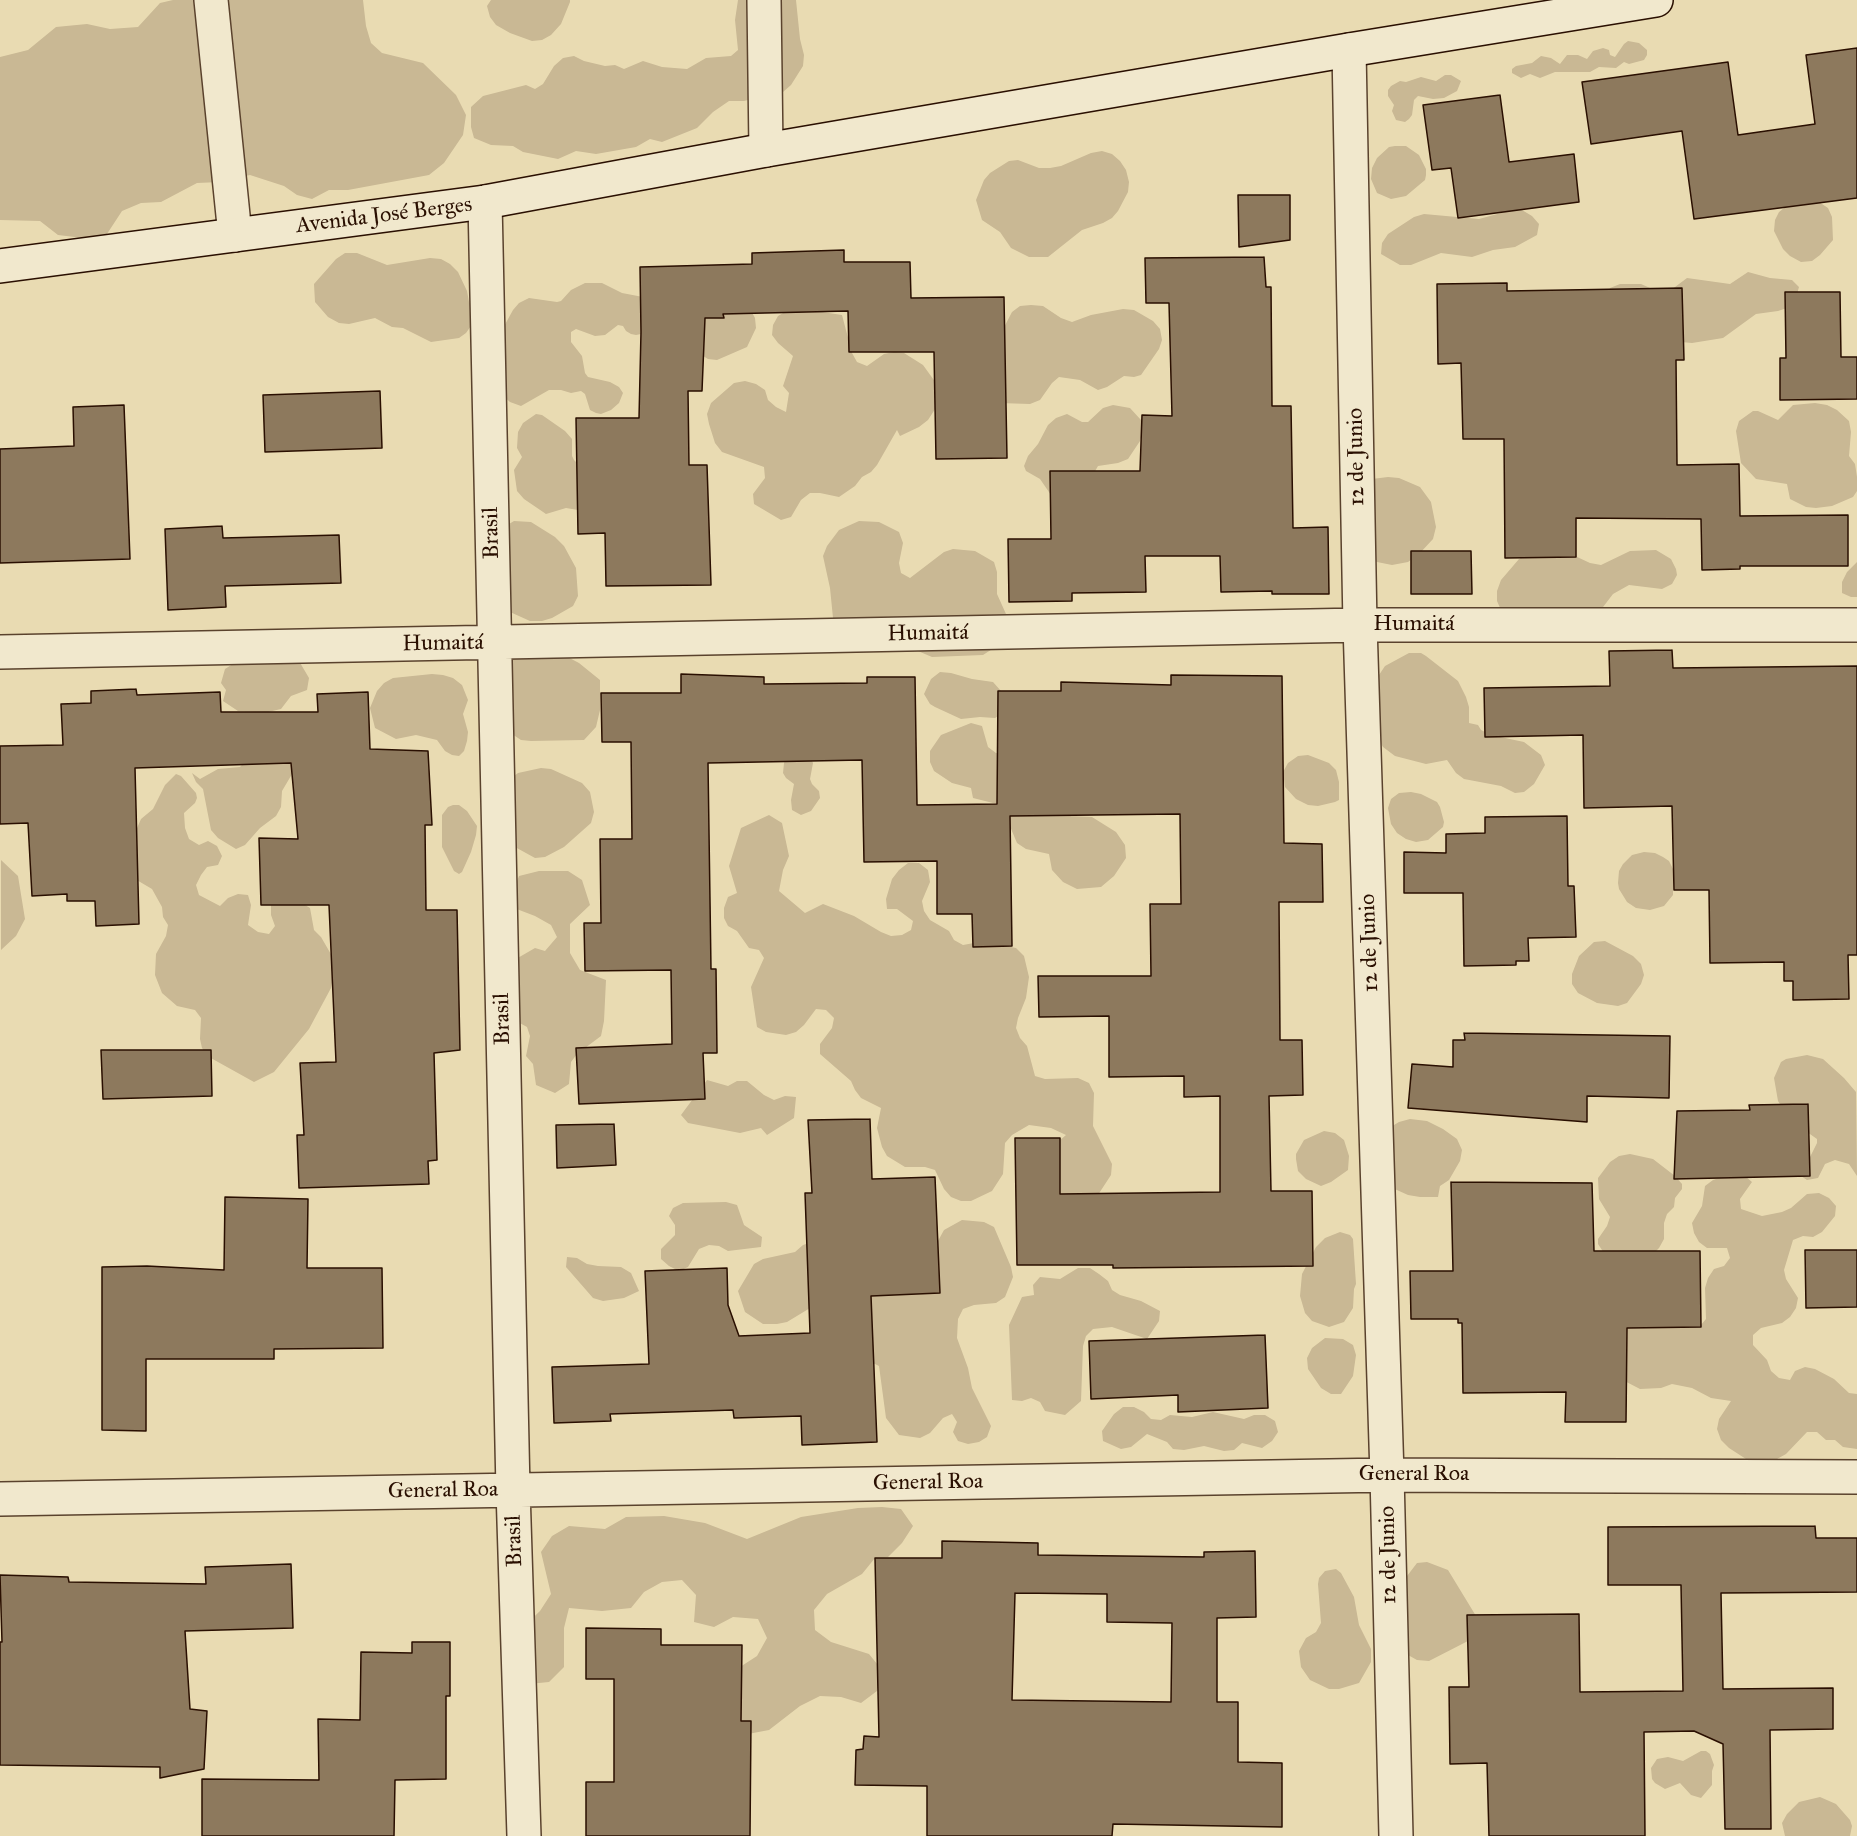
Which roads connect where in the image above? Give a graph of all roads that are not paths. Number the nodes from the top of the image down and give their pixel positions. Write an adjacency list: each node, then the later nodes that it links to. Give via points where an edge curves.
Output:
1 (212, 0): 8 (street)
2 (764, 0): 6 (street)
3 (1656, 0): 4 (street, Avenida José Berges)
4 (1613, 3): 5 (street, Avenida José Berges)
5 (1349, 50): 6 (street, Avenida José Berges); 10 (street, 12 de Junio)
6 (766, 150): 7 (street, Avenida José Berges)
7 (485, 202): 8 (street, Avenida José Berges); 12 (street, Brasil)
8 (235, 235): 9 (street, Avenida José Berges)
9 (0, 266)
10 (1360, 625): 11 (street, Humaitá); 12 (street, Humaitá); 14 (street, 12 de Junio)
11 (1857, 625)
12 (494, 642): 13 (street, Humaitá); 16 (street, Brasil)
13 (0, 652)
14 (1387, 1475): 15 (street, General Roa); 16 (street, General Roa); 19 (street, 12 de Junio)
15 (1857, 1477)
16 (513, 1490): 17 (street, General Roa); 18 (street, Brasil)
17 (0, 1499)
18 (524, 1836)
19 (1396, 1836)

